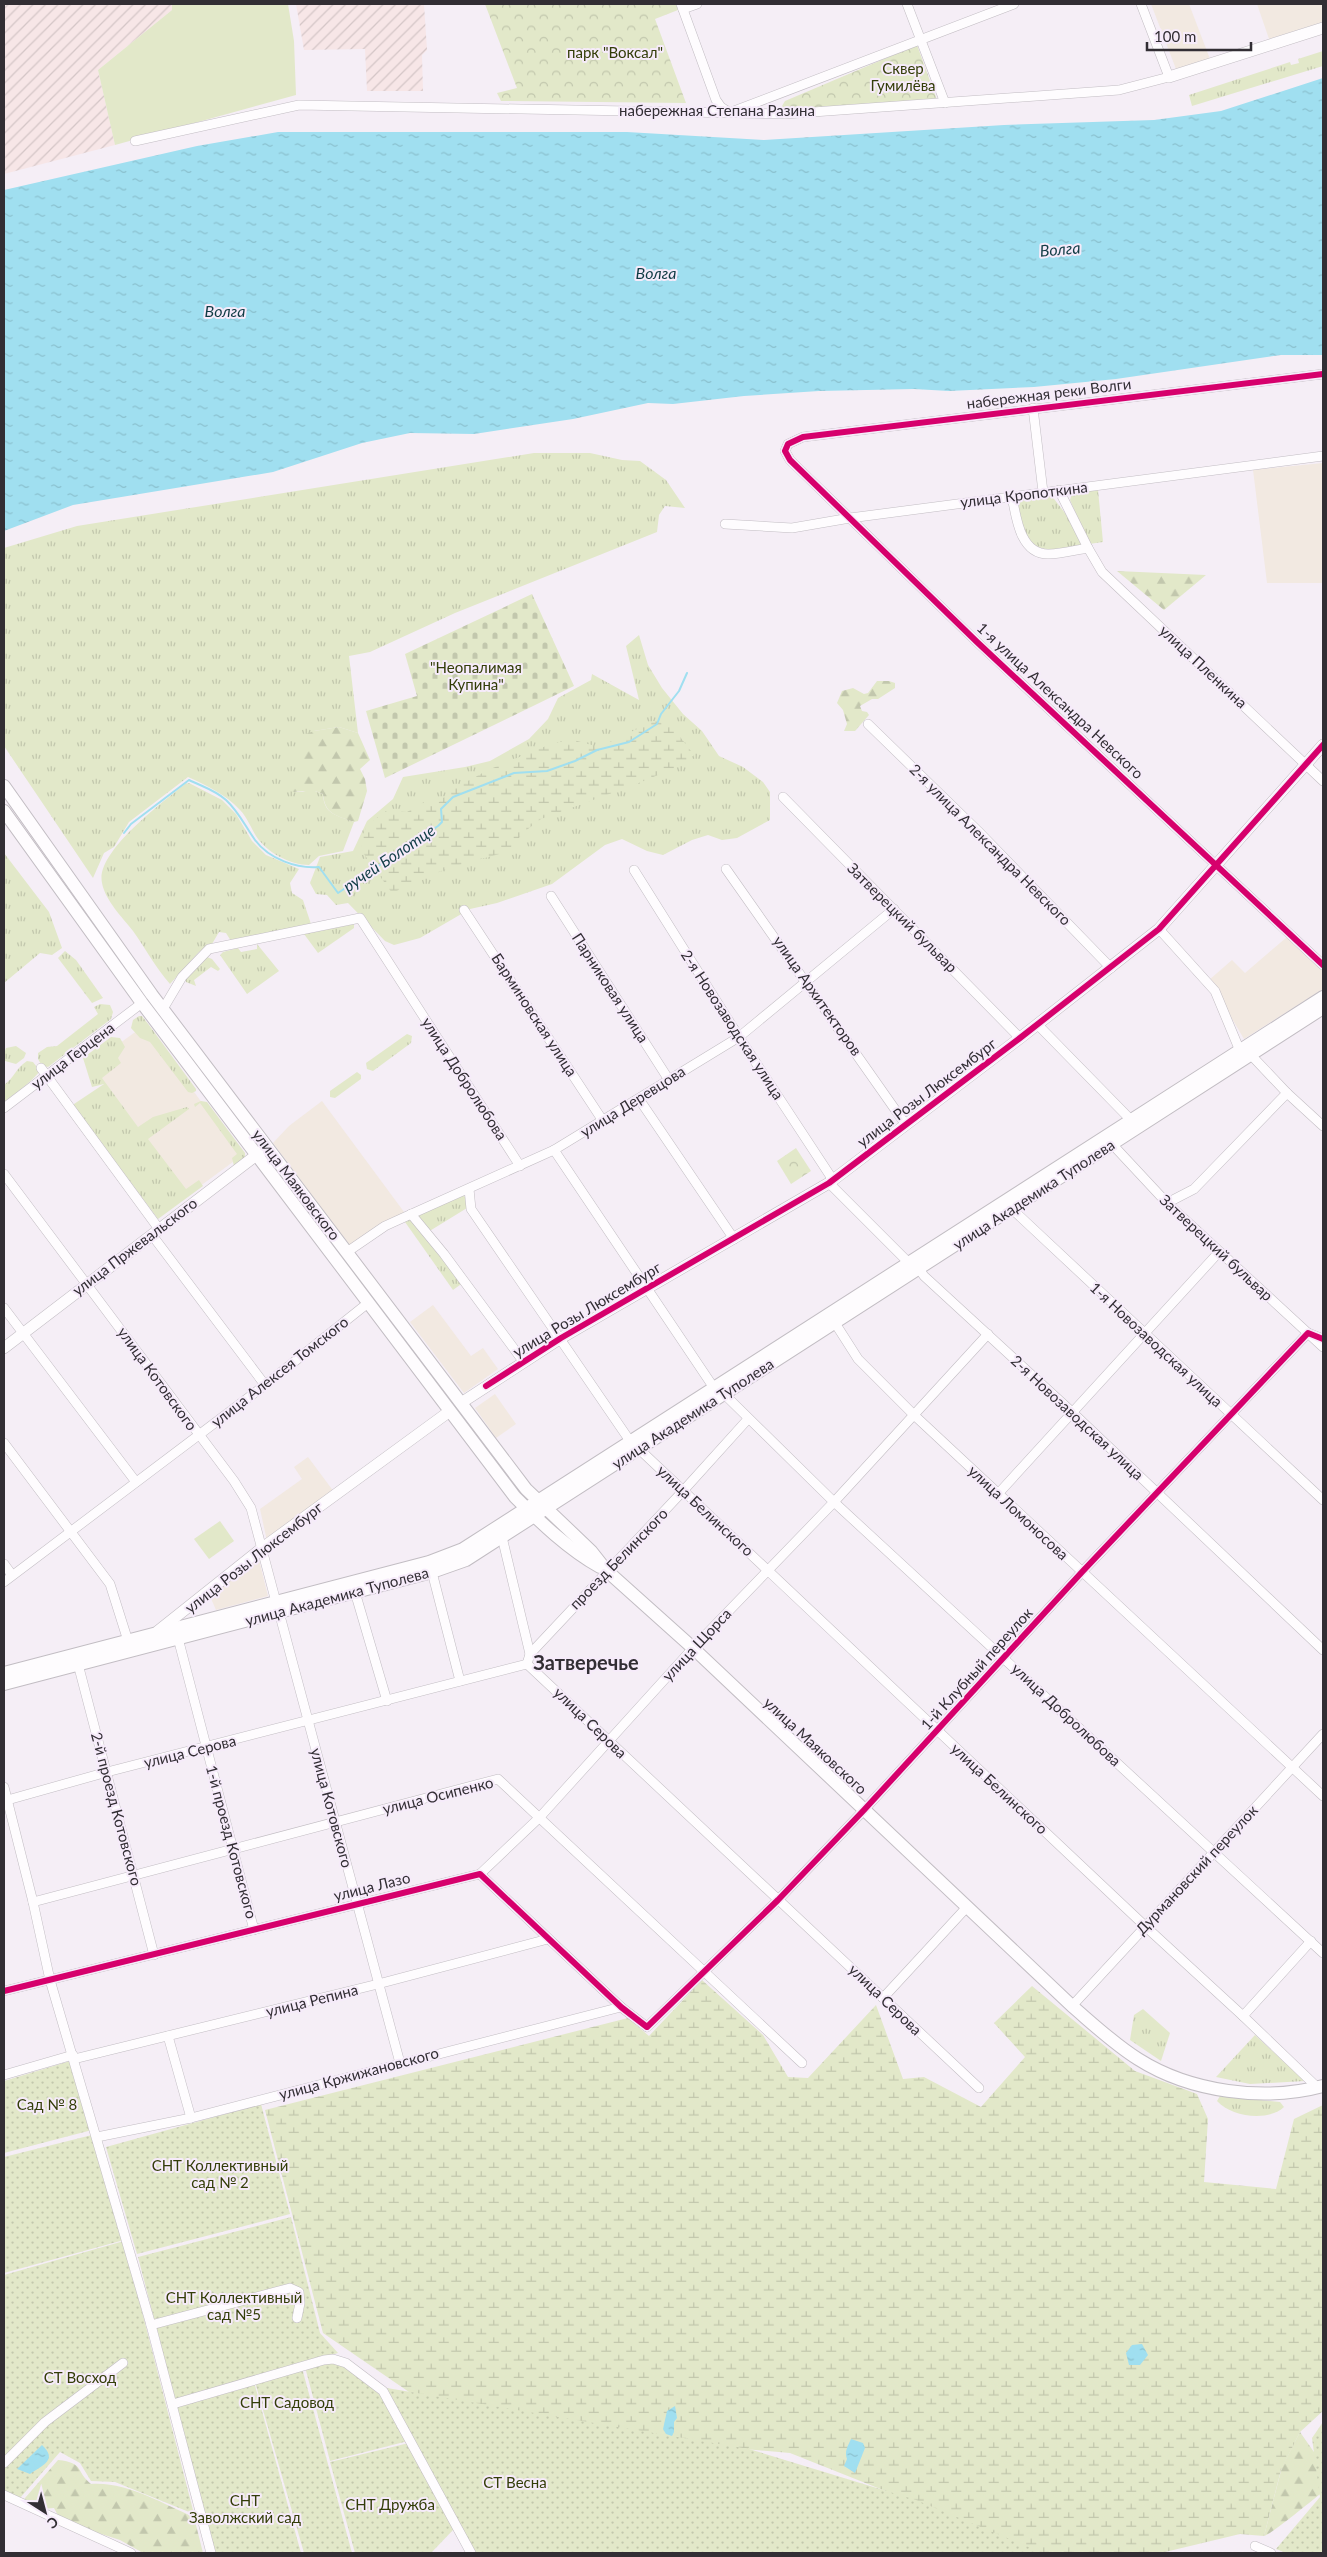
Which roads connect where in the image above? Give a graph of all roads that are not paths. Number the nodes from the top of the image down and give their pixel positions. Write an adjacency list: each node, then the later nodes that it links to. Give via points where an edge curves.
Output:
1 (697, 4): 5 (street)
2 (907, 4): 7 (street)
3 (1014, 4): 7 (street)
4 (1141, 4): 8 (street)
5 (682, 6): 10 (street, via 717,102)
6 (1323, 28): 8 (street, набережная Степана Разина)
7 (921, 40): 9 (street); 10 (street)
8 (1169, 77): 9 (street, набережная Степана Разина, via 1120,90 1086,94)
9 (945, 103): 10 (street, набережная Степана Разина, via 785,114)
10 (732, 112): 11 (street, набережная Степана Разина, via 298,105)
11 (135, 141)
12 (1323, 374): 13 (street, набережная реки Волги)
13 (1033, 408): 14 (street, набережная реки Волги, via 802,437 788,444); 17 (street)
14 (785, 451): 19 (street, 1-я улица Александра Невского, via 790,460)
15 (1323, 456): 16 (street, улица Кропоткина)
16 (1059, 490): 17 (street, улица Кропоткина); 21 (street, улица Пленкина)
17 (1043, 492): 18 (street, улица Кропоткина)
18 (1012, 496): 19 (street, улица Кропоткина); 21 (street, via 1021,534 1036,552 1048,555)
19 (850, 518): 20 (street, улица Кропоткина, via 792,528); 29 (street, 1-я улица Александра Невского)
20 (725, 524)
21 (1088, 548): 24 (street, улица Пленкина, via 1102,572)
22 (868, 724): 37 (street, 2-я улица Александра Невского)
23 (1323, 745): 24 (street, улица Розы Люксембург)
24 (1306, 764): 25 (street, улица Пленкина); 29 (street, улица Розы Люксембург)
25 (1323, 781)
26 (4, 786): 42 (main road, улица Маяковского)
27 (783, 797): 34 (street, Затверецкий бульвар)
28 (4, 811): 40 (main road, улица Маяковского)
29 (1216, 864): 35 (street, улица Розы Люксембург); 36 (street, 1-я улица Александра Невского)
30 (726, 869): 38 (street, улица Архитекторов)
31 (634, 870): 44 (street, 2-я Новозаводская улица)
32 (551, 896): 49 (street, Парниковая улица)
33 (464, 910): 54 (street, Барминовская улица)
34 (894, 910): 38 (street, улица Деревцова); 45 (street, Затверецкий бульвар)
35 (1159, 929): 37 (street, улица Розы Люксембург); 46 (street, via 1215,991)
36 (1323, 965)
37 (1111, 968): 43 (street, улица Розы Люксембург)
38 (807, 981): 44 (street, улица Деревцова); 55 (street, улица Архитекторов)
39 (1323, 997): 46 (main road, улица Академика Туполева)
40 (142, 1003): 48 (street, улица Герцена); 61 (main road, улица Маяковского)
41 (1323, 1008): 46 (main road, улица Академика Туполева)
42 (163, 1009): 59 (main road, улица Маяковского); 62 (street, улица Добролюбова, via 182,977 209,949 360,918)
43 (1038, 1025): 45 (street, улица Розы Люксембург); 53 (street)
44 (738, 1037): 49 (street, улица Деревцова); 64 (street, 2-я Новозаводская улица)
45 (1020, 1038): 55 (street, улица Розы Люксембург)
46 (1246, 1053): 50 (street); 53 (main road, улица Академика Туполева); 58 (main road, улица Академика Туполева)
47 (40, 1068): 48 (street)
48 (47, 1077): 52 (street, улица Герцена); 69 (street)
49 (669, 1080): 51 (street, улица Деревцова)
50 (1287, 1093): 56 (street); 66 (street, via 1194,1189)
51 (639, 1099): 54 (street, улица Деревцова); 70 (street)
52 (4, 1108)
53 (1131, 1120): 57 (main road, улица Академика Туполева)
54 (603, 1121): 60 (street, улица Деревцова)
55 (906, 1125): 64 (street, улица Розы Люксембург)
56 (1323, 1126)
57 (1117, 1130): 58 (main road); 73 (main road, улица Академика Туполева, via 924,1254)
58 (1112, 1144): 66 (street, Затверецкий бульвар); 67 (main road, улица Академика Туполева)
59 (267, 1147): 61 (street, улица Пржевальского); 71 (main road, улица Маяковского)
60 (554, 1150): 62 (street, улица Деревцова); 75 (street, улица Добролюбова)
61 (256, 1155): 69 (street, улица Пржевальского); 76 (main road, улица Маяковского)
62 (520, 1166): 65 (street, улица Деревцова)
63 (4, 1174): 74 (street, улица Котовского)
64 (831, 1181): 70 (street, улица Розы Люксембург); 73 (street, 2-я Новозаводская улица)
65 (468, 1189): 68 (street, улица Деревцова); 83 (street, улица Белинского, via 471,1209)
66 (1167, 1203): 72 (street, Затверецкий бульвар)
67 (1012, 1209): 73 (main road, улица Академика Туполева); 80 (street, 1-я Новозаводская улица)
68 (411, 1214): 71 (street, улица Деревцова, via 385,1226); 87 (street)
69 (155, 1232): 74 (street, улица Пржевальского); 88 (street)
70 (734, 1238): 75 (street, улица Розы Люксембург)
71 (347, 1252): 90 (main road, улица Маяковского)
72 (1219, 1252): 80 (street); 81 (street, Затверецкий бульвар)
73 (914, 1266): 78 (main road, улица Академика Туполева, via 905,1278); 82 (street, 2-я Новозаводская улица); 89 (main road, улица Академика Туполева, via 728,1379)
74 (87, 1284): 79 (street, улица Пржевальского); 96 (street, улица Котовского)
75 (648, 1287): 83 (street, улица Розы Люксембург); 89 (street, улица Добролюбова)
76 (368, 1303): 88 (street, улица Алексея Томского); 91 (main road, улица Маяковского)
77 (4, 1308): 79 (street)
78 (836, 1322): 89 (main road, улица Академика Туполева); 93 (street, улица Ломоносова, via 858,1359)
79 (23, 1333): 86 (street, улица Пржевальского); 99 (street)
80 (1144, 1333): 92 (street); 94 (street, 1-я Новозаводская улица)
81 (1308, 1333): 84 (street); 85 (street, Затверецкий бульвар); 94 (street, 1-й Клубный переулок)
82 (988, 1334): 92 (street, 2-я Новозаводская улица); 93 (street, улица Щорса)
83 (561, 1338): 87 (street, улица Розы Люксембург); 98 (street, улица Белинского)
84 (1323, 1339)
85 (1323, 1347)
86 (4, 1348)
87 (523, 1361): 90 (street, улица Розы Люксембург)
88 (265, 1384): 96 (street, улица Алексея Томского)
89 (719, 1391): 95 (street, улица Добролюбова); 98 (main road, улица Академика Туполева); 98 (main road, улица Академика Туполева, via 710,1403)
90 (461, 1403): 105 (main road, улица Маяковского, via 526,1489)
91 (450, 1411): 106 (main road, улица Маяковского); 109 (street, улица Розы Люксембург)
92 (1072, 1412): 101 (street, 2-я Новозаводская улица); 102 (street)
93 (914, 1415): 102 (street, улица Ломоносова); 104 (street, улица Щорса)
94 (1231, 1415): 101 (street, 1-й Клубный переулок); 103 (street, 1-я Новозаводская улица)
95 (748, 1418): 100 (street, проезд Белинского); 104 (street, улица Добролюбова)
96 (198, 1435): 99 (street, улица Алексея Томского); 109 (street, улица Котовского, via 251,1508)
97 (4, 1443): 107 (street)
98 (634, 1445): 100 (street, улица Белинского); 105 (main road, улица Академика Туполева)
99 (136, 1482): 107 (street, улица Алексея Томского)
100 (683, 1491): 111 (street, улица Белинского); 112 (street, проезд Белинского)
101 (1156, 1493): 114 (street, 1-й Клубный переулок); 123 (street, 2-я Новозаводская улица)
102 (997, 1494): 114 (street, улица Ломоносова)
103 (1323, 1500)
104 (834, 1502): 111 (street, улица Щорса); 125 (street, улица Добролюбова)
105 (542, 1504): 106 (main road, улица Академика Туполева); 112 (main road, улица Маяковского)
106 (530, 1512): 108 (main road, улица Академика Туполева); 112 (main road, улица Маяковского, via 587,1560); 118 (main road, улица Академика Туполева, via 452,1555)
107 (71, 1531): 115 (street, улица Алексея Томского); 121 (street, via 110,1584)
108 (502, 1537): 113 (main road, улица Академика Туполева, via 466,1560); 124 (street)
109 (261, 1549): 118 (street, улица Котовского); 120 (street, улица Розы Люксембург)
110 (4, 1564): 115 (street)
111 (768, 1569): 122 (street, улица Щорса); 133 (street, улица Белинского)
112 (606, 1570): 122 (main road, улица Маяковского); 124 (street, проезд Белинского)
113 (432, 1572): 117 (main road, улица Академика Туполева); 129 (street)
114 (1082, 1572): 125 (street, 1-й Клубный переулок); 137 (street, улица Ломоносова)
115 (12, 1575): 116 (street, улица Алексея Томского)
116 (4, 1582)
117 (355, 1592): 118 (main road, улица Академика Туполева); 131 (street)
118 (277, 1607): 119 (main road, улица Академика Туполева); 120 (main road, улица Академика Туполева); 132 (street, улица Котовского)
119 (178, 1638): 120 (main road, улица Академика Туполева); 136 (street, 1-й проезд Котовского)
120 (156, 1639): 121 (main road, улица Академика Туполева); 126 (main road, улица Академика Туполева)
121 (128, 1641): 128 (main road, улица Академика Туполева)
122 (693, 1648): 135 (street, улица Щорса); 142 (main road, улица Маяковского)
123 (1323, 1650)
124 (530, 1654): 127 (street, проезд Белинского)
125 (1005, 1657): 133 (street, 1-й Клубный переулок); 146 (street, улица Добролюбова)
126 (78, 1664): 130 (main road, улица Академика Туполева); 138 (street, 2-й проезд Котовского)
127 (527, 1664): 129 (street, улица Серова); 135 (street, улица Серова)
128 (4, 1673)
129 (460, 1681): 131 (street, улица Серова)
130 (4, 1684)
131 (387, 1701): 132 (street, улица Серова)
132 (308, 1721): 136 (street, улица Серова); 144 (street, улица Котовского)
133 (938, 1731): 142 (street, 1-й Клубный переулок); 153 (street, улица Белинского)
134 (1323, 1734): 137 (street, Дурмановский переулок)
135 (609, 1741): 143 (street, улица Щорса); 149 (street, улица Серова)
136 (206, 1748): 138 (street, улица Серова); 145 (street, 1-й проезд Котовского)
137 (1292, 1768): 140 (street, улица Ломоносова); 146 (street, Дурмановский переулок)
138 (107, 1772): 141 (street, улица Серова); 147 (street, 2-й проезд Котовского)
139 (4, 1787): 141 (street)
140 (1323, 1796)
141 (6, 1800): 150 (street)
142 (864, 1810): 149 (street, 1-й Клубный переулок); 152 (main road, улица Маяковского)
143 (540, 1817): 144 (street, улица Осипенко, via 498,1779); 148 (street, улица Щорса); 159 (street, улица Осипенко)
144 (336, 1822): 145 (street, улица Осипенко); 151 (street, улица Котовского)
145 (233, 1848): 147 (street, улица Осипенко); 154 (street, 1-й проезд Котовского)
146 (1213, 1853): 153 (street, Дурмановский переулок); 156 (street, улица Добролюбова)
147 (133, 1874): 150 (street, улица Осипенко); 158 (street, 2-й проезд Котовского)
148 (480, 1874): 151 (street, улица Лазо); 155 (street)
149 (778, 1900): 159 (street, 1-й Клубный переулок); 163 (street, улица Серова)
150 (33, 1902): 160 (street)
151 (356, 1903): 154 (street, улица Лазо); 161 (street, улица Котовского)
152 (967, 1907): 163 (street); 164 (main road, улица Маяковского)
153 (1145, 1926): 164 (street, Дурмановский переулок); 166 (street, улица Белинского)
154 (254, 1930): 158 (street, улица Лазо)
155 (548, 1939): 161 (street, улица Репина); 165 (street)
156 (1311, 1941): 157 (street, улица Добролюбова); 166 (street)
157 (1323, 1953)
158 (154, 1955): 160 (street, улица Лазо)
159 (704, 1972): 165 (street, 1-й Клубный переулок, via 647,2027); 170 (street, улица Осипенко)
160 (50, 1980): 162 (street, улица Лазо); 168 (street)
161 (378, 1984): 167 (street, улица Репина); 169 (street, улица Котовского)
162 (4, 1991)
163 (883, 1998): 172 (street, улица Серова)
164 (1072, 2006): 173 (main road, улица Маяковского, via 1127,2052 1176,2078 1243,2091)
165 (621, 2007): 169 (street, улица Кржижановского)
166 (1243, 2016): 173 (street, улица Белинского)
167 (168, 2036): 168 (street, улица Репина); 174 (street)
168 (74, 2057): 171 (street, улица Репина); 175 (street)
169 (400, 2063): 174 (street, улица Кржижановского)
170 (802, 2063)
171 (4, 2075)
172 (979, 2088)
173 (1315, 2088)
174 (191, 2118): 175 (street, улица Кржижановского)
175 (97, 2137): 177 (street)
176 (297, 2318): 177 (street, via 299,2292 290,2288)
177 (151, 2325): 179 (street)
178 (124, 2363): 180 (street, via 45,2422)
179 (173, 2404): 184 (street); 185 (street, via 324,2360 346,2363 382,2391)
180 (4, 2463)
181 (4, 2495): 183 (street)
182 (1254, 2546): 186 (street)
183 (131, 2553)
184 (211, 2553)
185 (471, 2553)
186 (1272, 2553)

